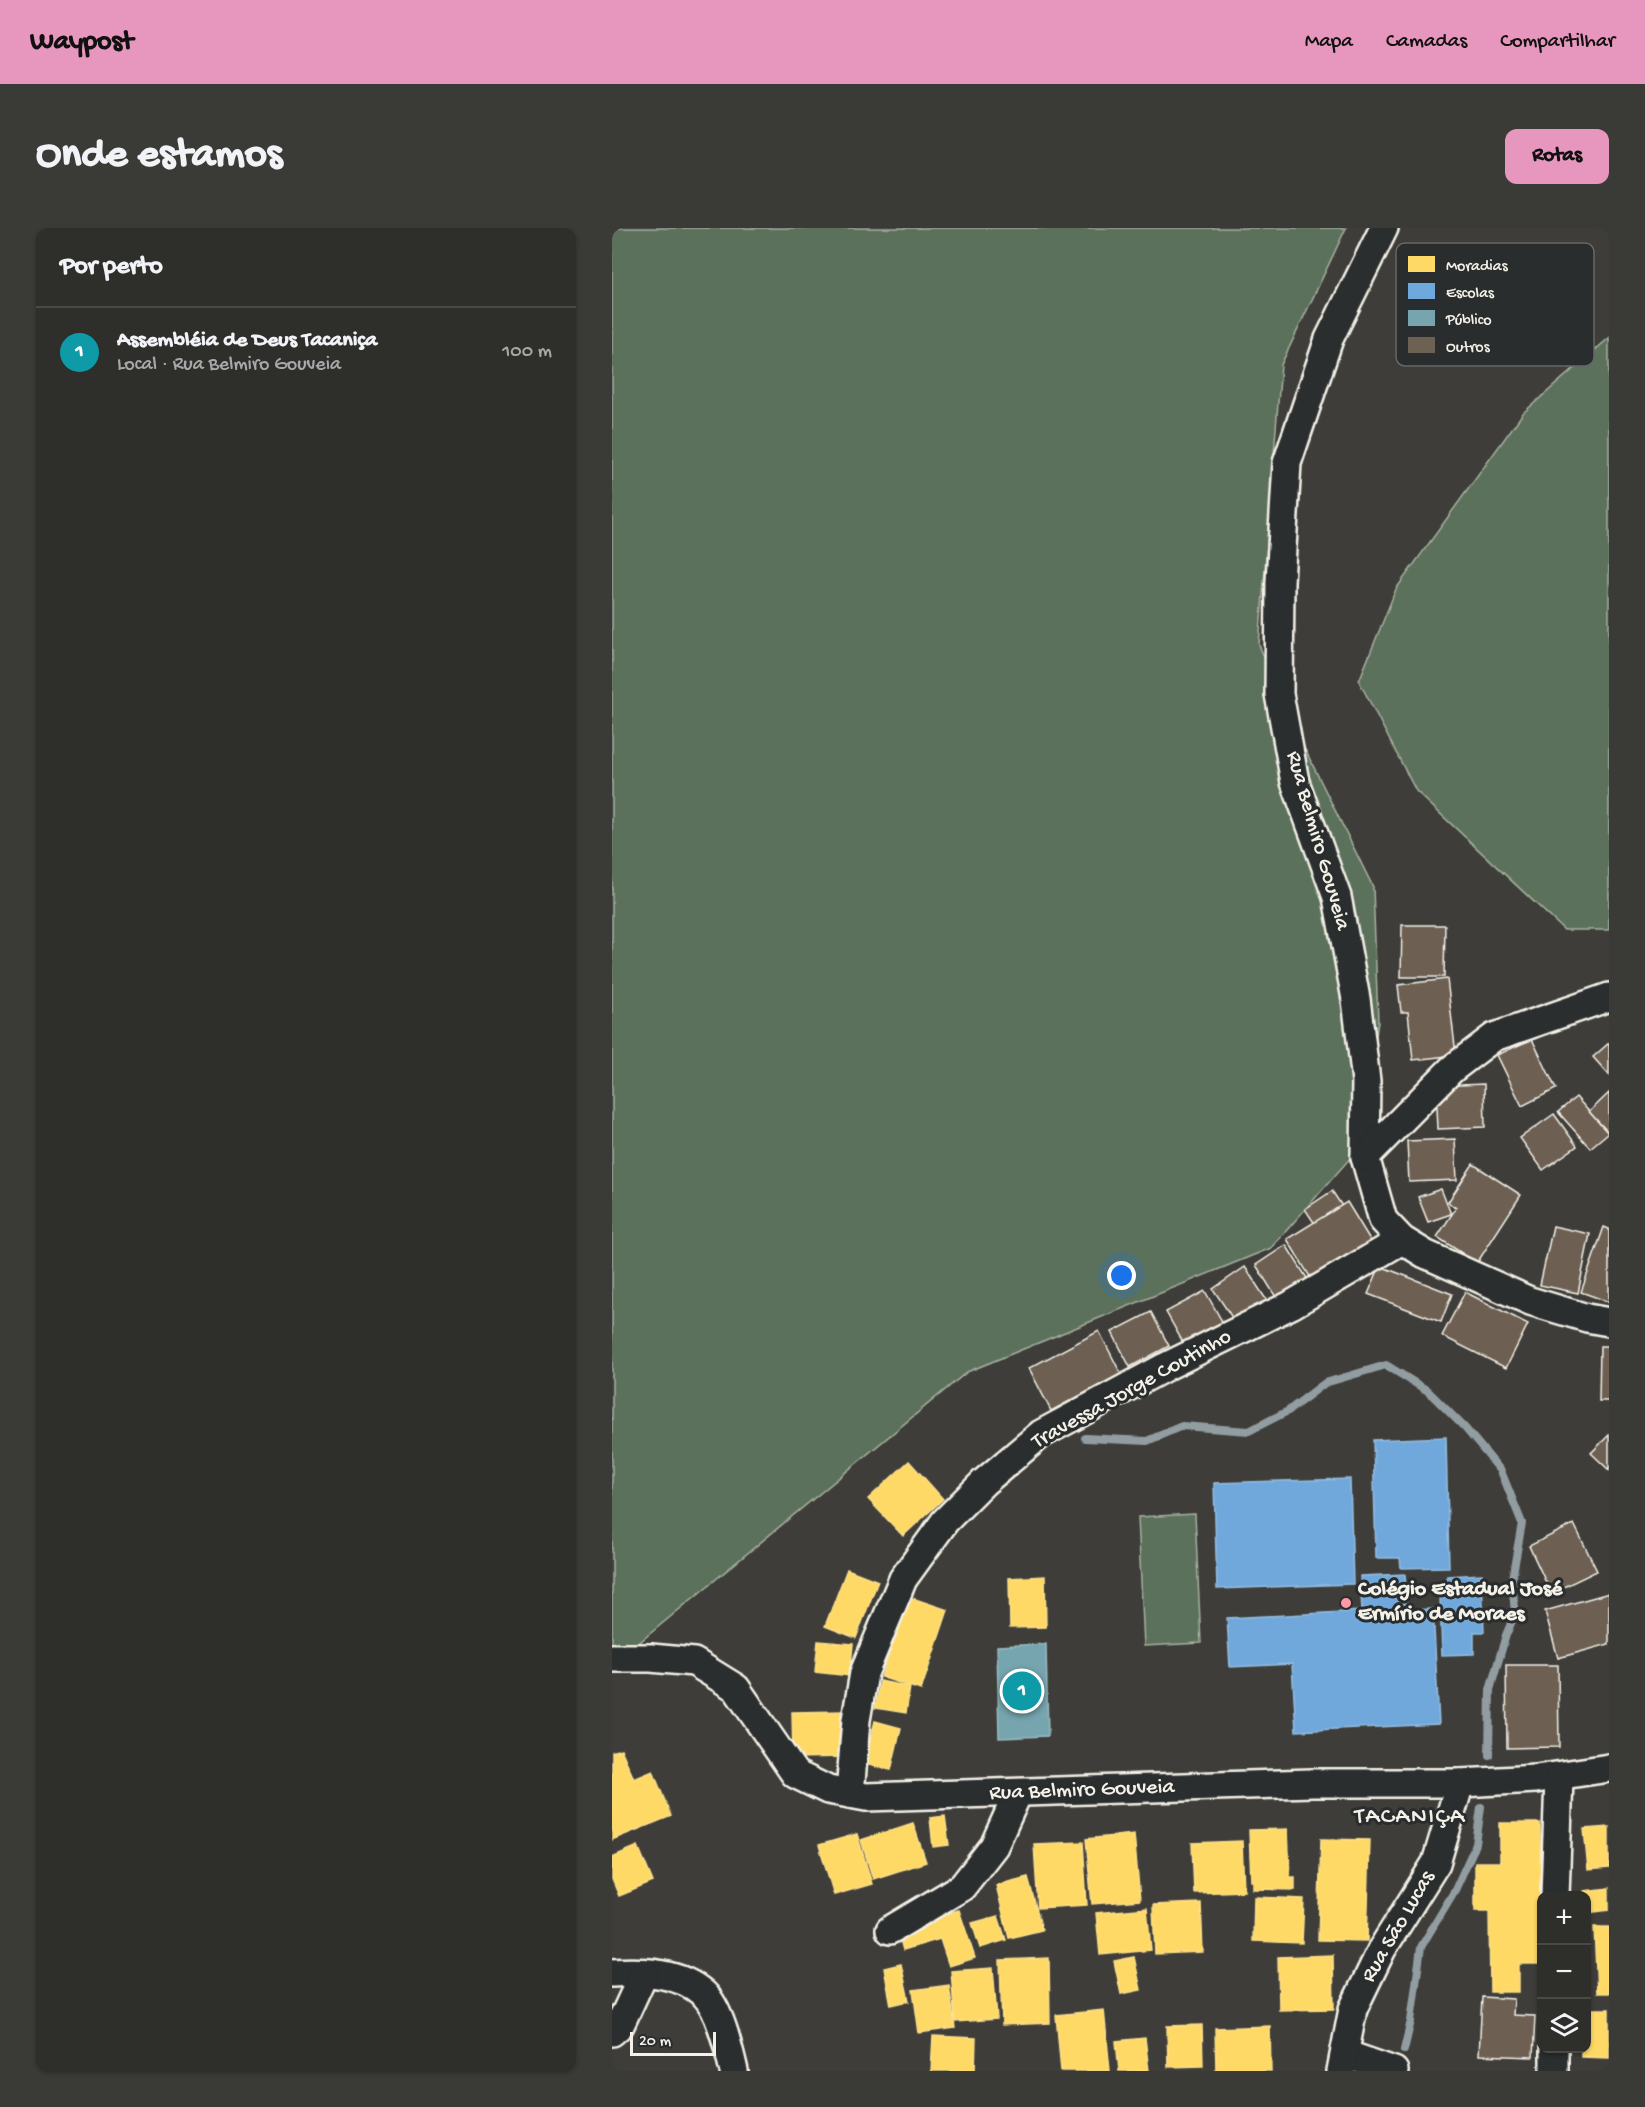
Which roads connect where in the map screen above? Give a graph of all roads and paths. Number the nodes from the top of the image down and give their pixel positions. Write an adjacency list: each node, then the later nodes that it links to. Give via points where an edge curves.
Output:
1 (1384, 228): 3 (street, Rua Belmiro Gouveia, via 1329,339 1287,463 1280,582 1280,694 1295,782 1337,897 1350,965 1366,1081)
2 (1609, 997): 3 (street, via 1494,1037 1452,1069)
3 (1365, 1157): 4 (street, Rua Belmiro Gouveia, via 1383,1220)
4 (1402, 1240): 5 (street, Rua Belmiro Gouveia, via 1530,1300); 11 (street, Travessa Jorge Coutinho, via 1291,1305 1041,1434 945,1521 903,1579 864,1673)
5 (1609, 1322)
6 (612, 1658): 11 (street, Rua Belmiro Gouveia, via 694,1662 736,1688 795,1774 828,1790)
7 (1609, 1768): 8 (street, Rua Belmiro Gouveia)
8 (1559, 1777): 9 (street, Rua Belmiro Gouveia); 12 (street)
9 (1460, 1783): 10 (street, Rua Belmiro Gouveia, via 1312,1783); 18 (street, Rua São Lucas, via 1436,1863 1382,1948 1353,2008)
10 (1018, 1793): 11 (street, Rua Belmiro Gouveia, via 866,1797); 13 (street, via 994,1846 962,1887)
11 (850, 1794)
12 (1555, 1891)
13 (890, 1930)
14 (612, 1973): 15 (street)
15 (644, 1973): 16 (street, via 620,2025); 19 (street, via 677,1978 705,1995 722,2024)
16 (612, 2032)
17 (1554, 2053): 21 (street)
18 (1343, 2062): 20 (street)
19 (734, 2071)
20 (1394, 2071)
21 (1554, 2071)

